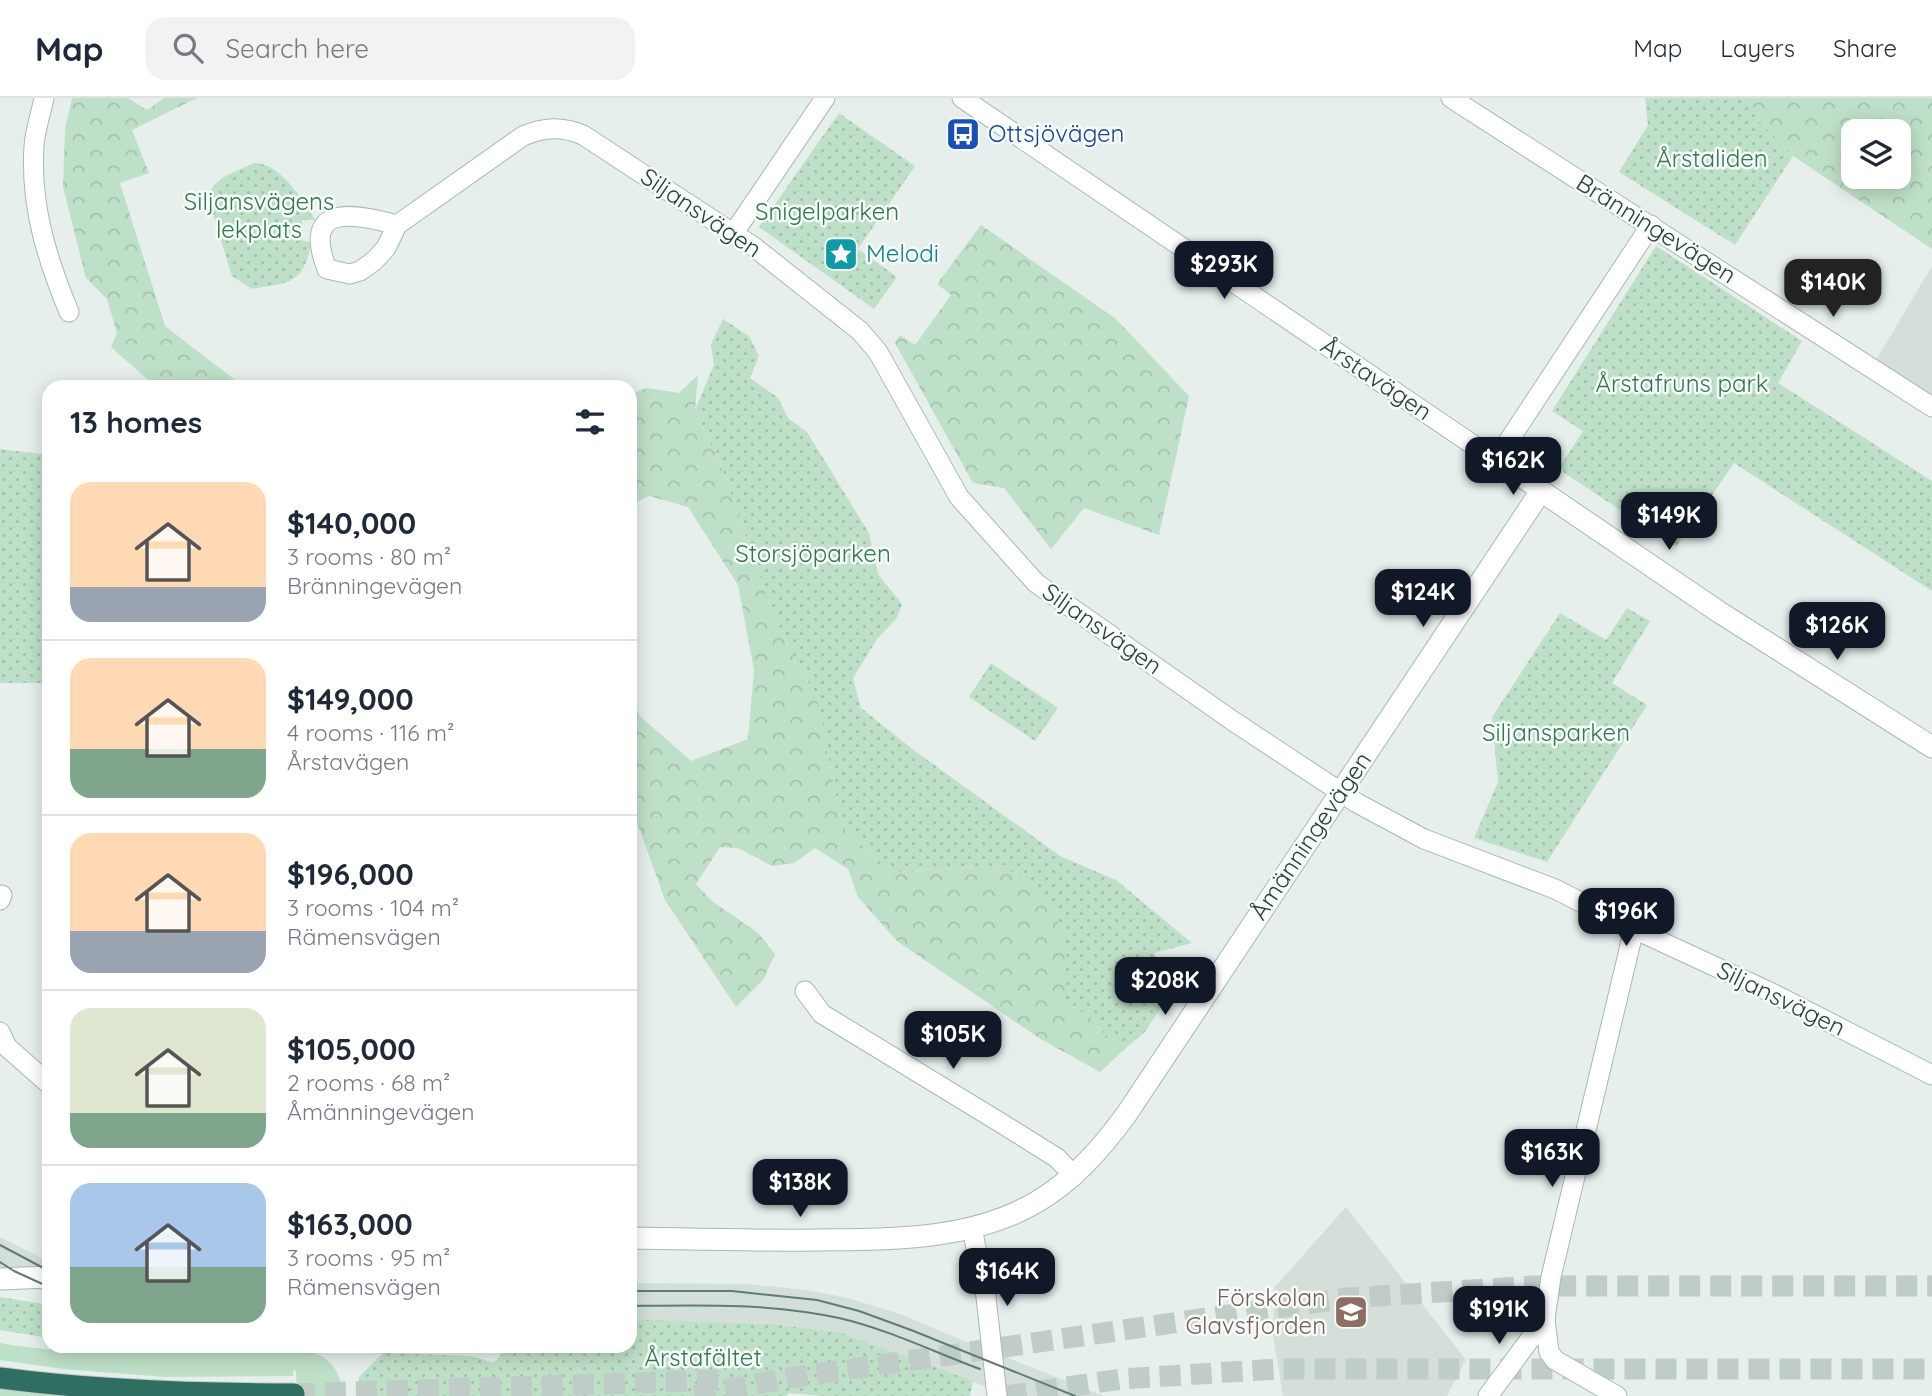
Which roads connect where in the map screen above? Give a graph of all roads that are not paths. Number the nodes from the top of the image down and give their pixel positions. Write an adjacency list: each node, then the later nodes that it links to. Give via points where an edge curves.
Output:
1 (44, 98): 8 (street, via 34,145 34,182 41,233)
2 (825, 98): 7 (street)
3 (962, 98): 10 (street, Årstavägen)
4 (1451, 98): 6 (street, Bränningevägen)
5 (397, 225): 7 (street, Siljansvägen, via 523,136 560,128 590,139)
6 (1651, 225): 9 (street, Bränningevägen); 10 (street)
7 (733, 234): 13 (street, Siljansvägen, via 860,331 878,352 959,497 1036,583)
8 (69, 312)
9 (1932, 407)
10 (1496, 460): 11 (street, Årstavägen)
11 (1541, 491): 12 (street, Årstavägen, via 1719,612); 13 (street, Åmänningevägen)
12 (1932, 747)
13 (1340, 791): 14 (street, Siljansvägen, via 1424,839 1555,889); 19 (street, Åmänningevägen, via 1125,1115)
14 (1634, 929): 17 (street, Siljansvägen); 24 (street, via 1556,1252)
15 (805, 991): 19 (street, via 822,1014 1035,1144)
16 (0, 1032): 18 (street, via 6,1047)
17 (1932, 1075)
18 (42, 1077)
19 (1074, 1176): 20 (street, Åmänningevägen, via 1034,1203)
20 (972, 1228): 21 (street, Åmänningevägen, via 895,1239); 27 (street, via 986,1297)
21 (637, 1238)
22 (42, 1277): 23 (street)
23 (0, 1279)
24 (1545, 1318): 28 (street); 29 (street, via 1549,1352 1555,1360)
25 (0, 1378): 26 (highway, via 195,1394)
26 (294, 1394)
27 (997, 1396)
28 (1488, 1396)
29 (1617, 1396)

